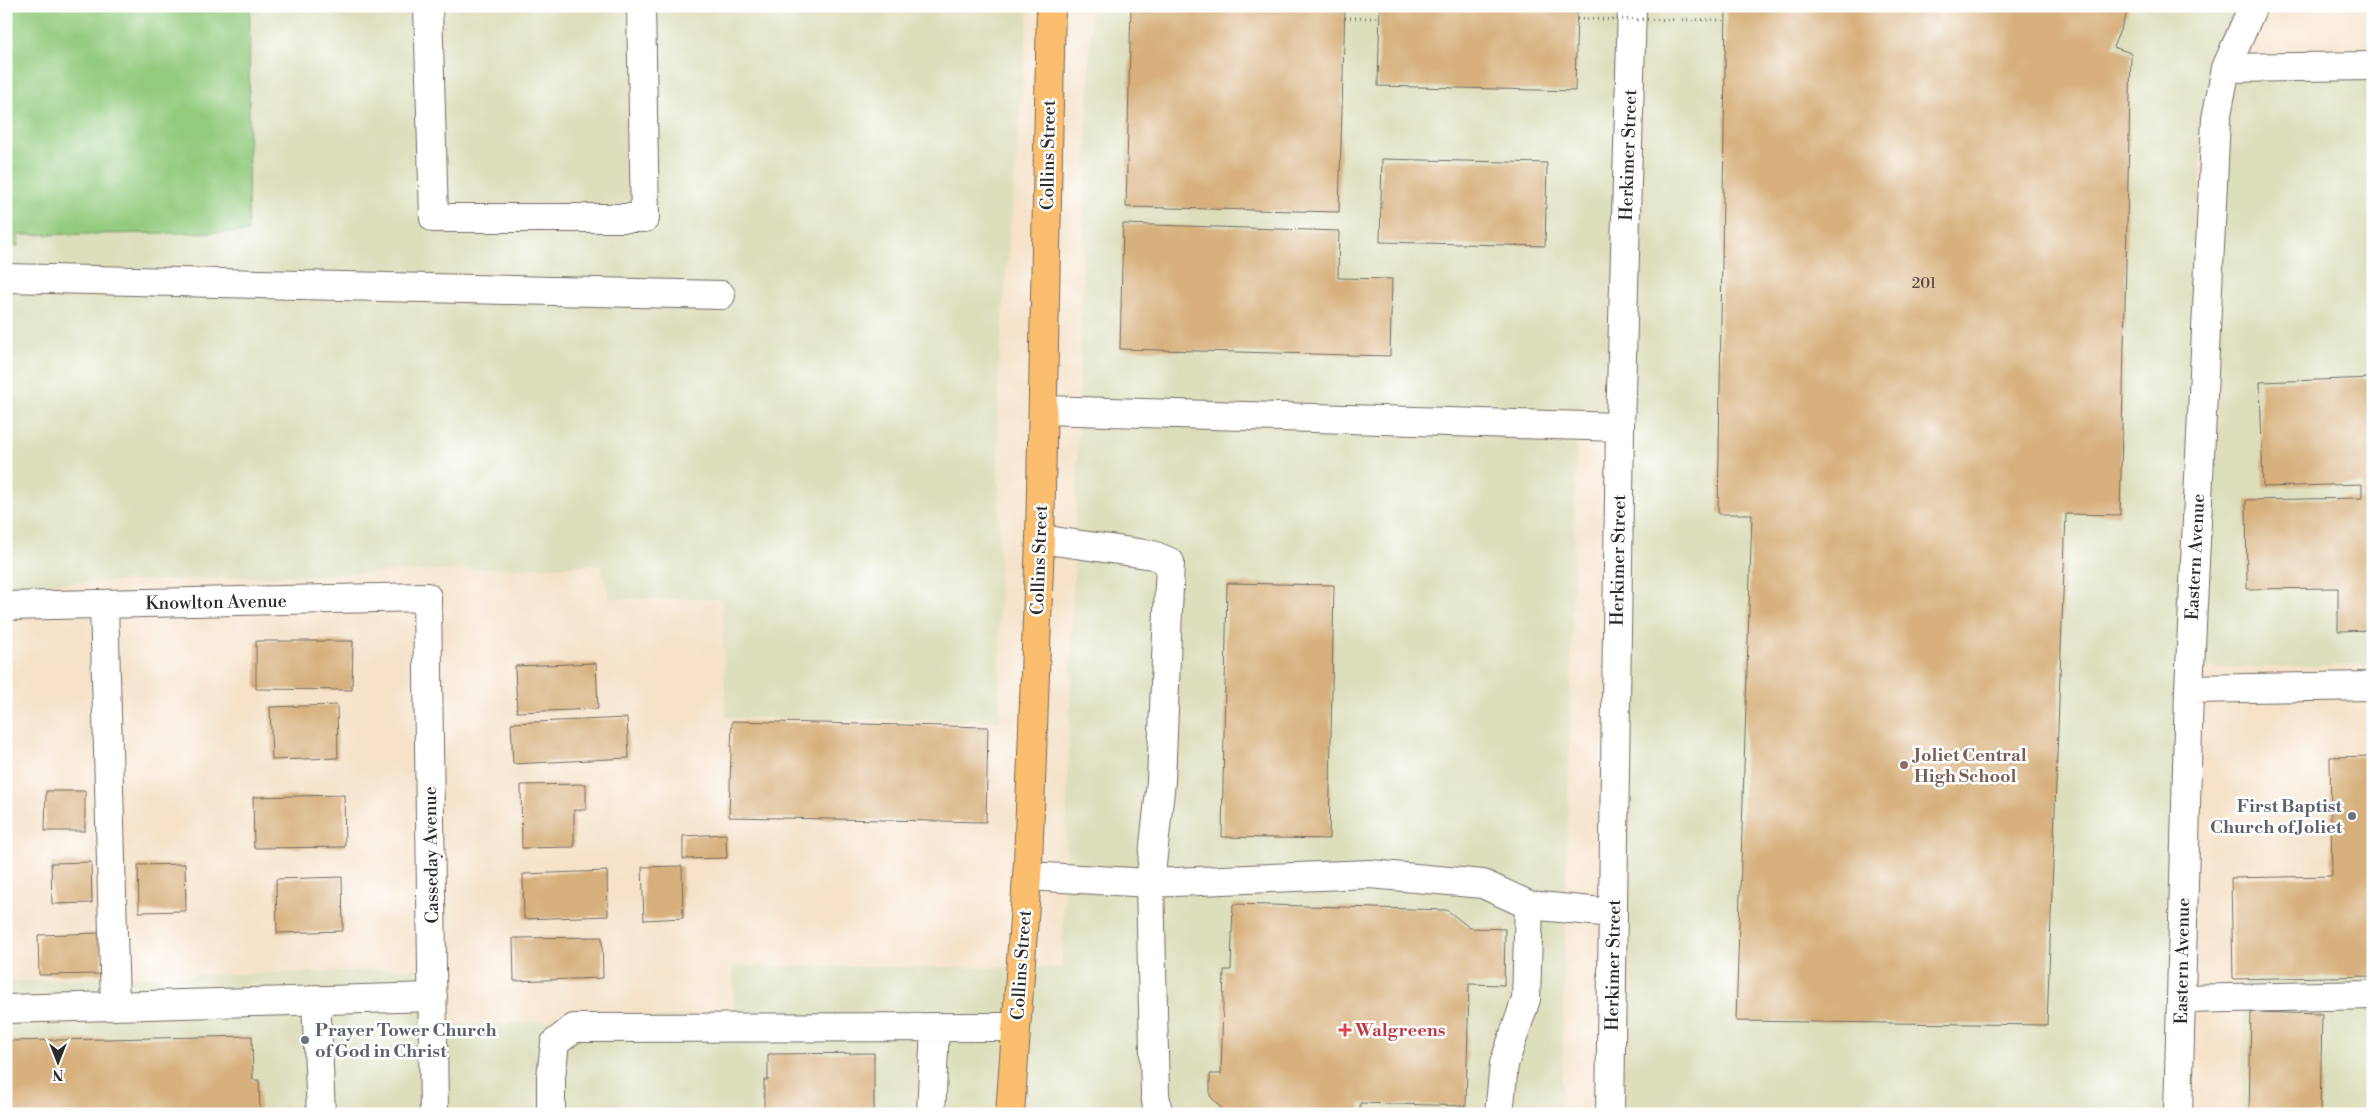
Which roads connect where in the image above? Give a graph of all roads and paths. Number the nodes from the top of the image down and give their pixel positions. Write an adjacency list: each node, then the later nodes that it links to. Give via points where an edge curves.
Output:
1 (428, 6): 2 (street, via 434,218 645,218)
2 (641, 6)
3 (1051, 6): 14 (main road, Collins Street)
4 (1632, 6): 15 (street, Herkimer Street)
5 (2253, 6): 11 (street, Eastern Avenue)
6 (1345, 18): 7 (path)
7 (1380, 18)
8 (1577, 19): 9 (path, bridge)
9 (1726, 20)
10 (2373, 66): 11 (street)
11 (2226, 68): 21 (street, Eastern Avenue, via 2216,119)
12 (6, 278): 13 (street)
13 (721, 296)
14 (1043, 410): 15 (street); 16 (main road, Collins Street)
15 (1620, 427): 25 (street, Herkimer Street)
16 (1040, 539): 22 (main road, Collins Street); 23 (street, via 1153,555 1170,562 1161,781)
17 (426, 597): 18 (street, Knowlton Avenue); 27 (street, Casseday Avenue)
18 (104, 604): 19 (street, Knowlton Avenue); 30 (street)
19 (6, 606)
20 (2373, 686): 21 (street)
21 (2189, 689): 29 (street, Eastern Avenue)
22 (1026, 876): 23 (street); 33 (main road, Collins Street)
23 (1150, 883): 24 (street, via 1370,874 1482,884); 39 (street)
24 (1529, 906): 25 (street); 40 (street, via 1526,999 1504,1064)
25 (1613, 913): 41 (street, Herkimer Street)
26 (2373, 996): 29 (street)
27 (433, 997): 28 (street); 35 (street, Casseday Avenue)
28 (316, 999): 30 (street); 34 (street)
29 (2181, 999): 42 (street, Eastern Avenue)
30 (115, 1004): 31 (street)
31 (6, 1009)
32 (935, 1027): 33 (street); 36 (street, via 574,1028 555,1043); 37 (street)
33 (1016, 1027): 38 (main road, Collins Street)
34 (321, 1114)
35 (434, 1114)
36 (551, 1114)
37 (931, 1114)
38 (1010, 1114)
39 (1158, 1114)
40 (1499, 1114)
41 (1610, 1114)
42 (2178, 1114)

